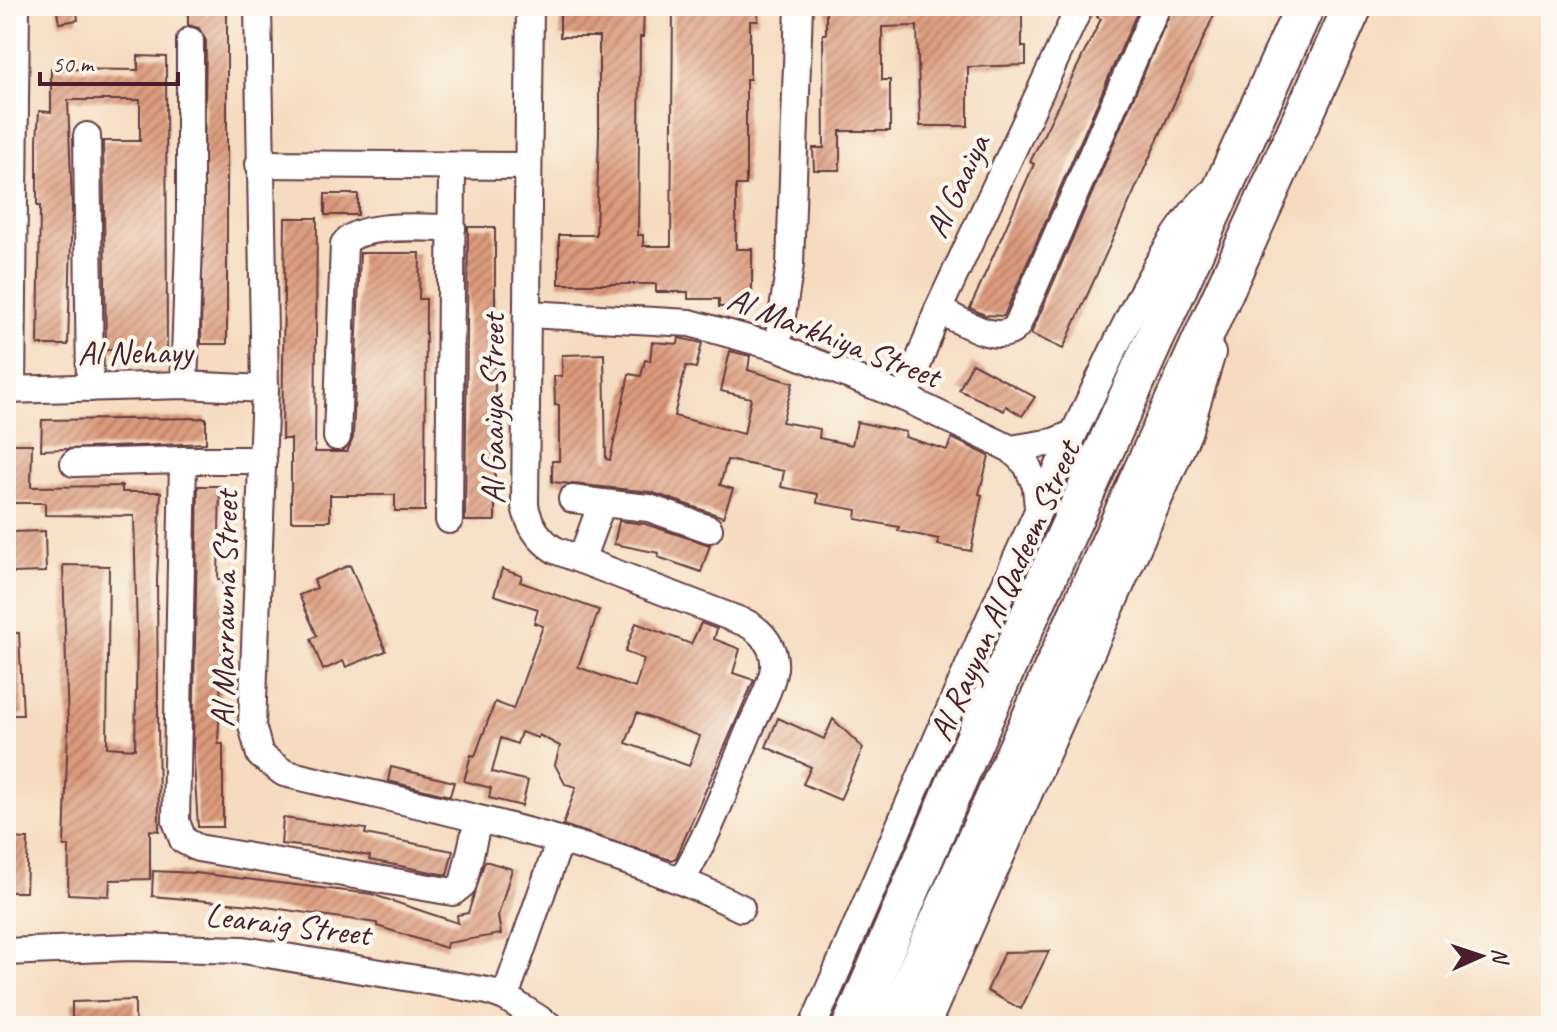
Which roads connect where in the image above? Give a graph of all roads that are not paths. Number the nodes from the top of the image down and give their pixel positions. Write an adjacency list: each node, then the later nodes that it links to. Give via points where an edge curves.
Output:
1 (16, 6): 23 (street)
2 (258, 6): 11 (street, Al Marrawna Street)
3 (530, 6): 12 (street, Al Gaaiya Street)
4 (799, 6): 19 (street, via 790,265)
5 (1080, 6): 17 (street, Al Gaaiya)
6 (1157, 6): 17 (street, via 1017,326 1011,334 999,336)
7 (1305, 6): 14 (highway, Al Rayyan Al Qadeem Street)
8 (1353, 6): 16 (highway)
9 (190, 41): 20 (street)
10 (87, 136): 21 (street)
11 (259, 164): 13 (street); 22 (street, Al Marrawna Street)
12 (528, 166): 13 (street); 18 (street, Al Gaaiya Street)
13 (452, 168): 15 (street)
14 (1231, 178): 25 (street, Al Rayyan Al Qadeem Street, via 1197,203 1132,311); 45 (highway, Al Rayyan Al Qadeem Street, via 992,699)
15 (452, 228): 26 (street, via 371,230 354,234 344,244); 34 (street)
16 (1247, 240): 46 (highway); 47 (street, via 1188,433)
17 (938, 310): 24 (street, Al Gaaiya)
18 (528, 314): 19 (street, Al Markhiya Street, via 690,323); 36 (street, Al Gaaiya Street, via 525,506 533,528 548,546)
19 (777, 347): 24 (street, Al Markhiya Street)
20 (184, 385): 21 (street, Al Nehayy); 22 (street, Al Nehayy)
21 (90, 388): 23 (street, Al Nehayy)
22 (265, 389): 29 (street, Al Marrawna Street)
23 (9, 390)
24 (905, 398): 27 (street, Al Markhiya Street)
25 (1073, 434): 27 (street); 33 (street, Al Rayyan Al Qadeem Street)
26 (337, 437)
27 (1011, 449): 33 (street, Al Markhiya Street, via 1027,465)
28 (183, 460): 29 (street); 30 (street); 37 (street, via 176,821 183,840 198,848 453,892 463,884)
29 (263, 460): 37 (street, Al Marrawna Street, via 252,725 260,755 284,773)
30 (74, 463)
31 (572, 499): 32 (street)
32 (602, 503): 35 (street, via 649,508); 36 (street)
33 (1038, 508): 44 (street, Al Rayyan Al Qadeem Street)
34 (449, 520)
35 (709, 529)
36 (581, 560): 39 (street, Al Gaaiya Street, via 746,623 758,629 772,651 774,668 755,717)
37 (478, 820): 38 (street, Al Marrawna Street)
38 (559, 843): 39 (street, Al Marrawna Street); 42 (street)
39 (682, 879): 40 (street, Al Marrawna Street)
40 (741, 908)
41 (6, 952): 42 (street, Learaig Street, via 244,950)
42 (505, 997): 43 (street, Learaig Street)
43 (550, 1026)
44 (813, 1026)
45 (852, 1026)
46 (892, 1026)
47 (926, 1026)

